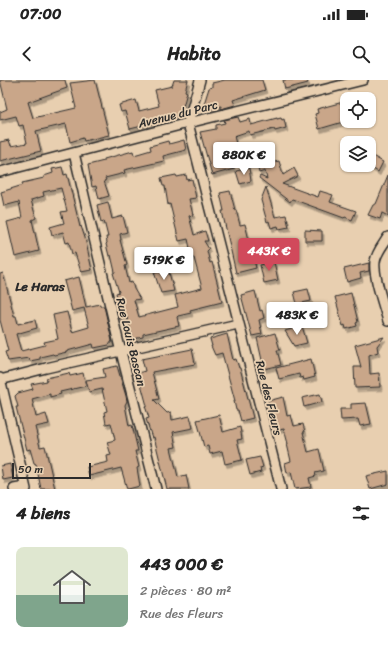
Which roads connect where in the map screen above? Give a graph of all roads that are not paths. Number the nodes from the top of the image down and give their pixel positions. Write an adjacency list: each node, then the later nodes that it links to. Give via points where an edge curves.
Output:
1 (200, 80): 3 (street, Rue des Fleurs)
2 (363, 80): 3 (street, Avenue du Parc)
3 (188, 123): 4 (street, Avenue du Parc); 8 (street, Rue des Fleurs)
4 (74, 153): 5 (street, Avenue du Parc); 9 (street, Rue Louis Bascan)
5 (0, 172)
6 (388, 237): 7 (street, via 378,252 375,263)
7 (388, 321)
8 (238, 324): 9 (street); 14 (street, Rue des Fleurs)
9 (121, 351): 10 (street); 13 (street, Rue Louis Bascan)
10 (0, 379): 11 (street)
11 (25, 488): 12 (street)
12 (14, 489)
13 (156, 489)
14 (281, 489)

